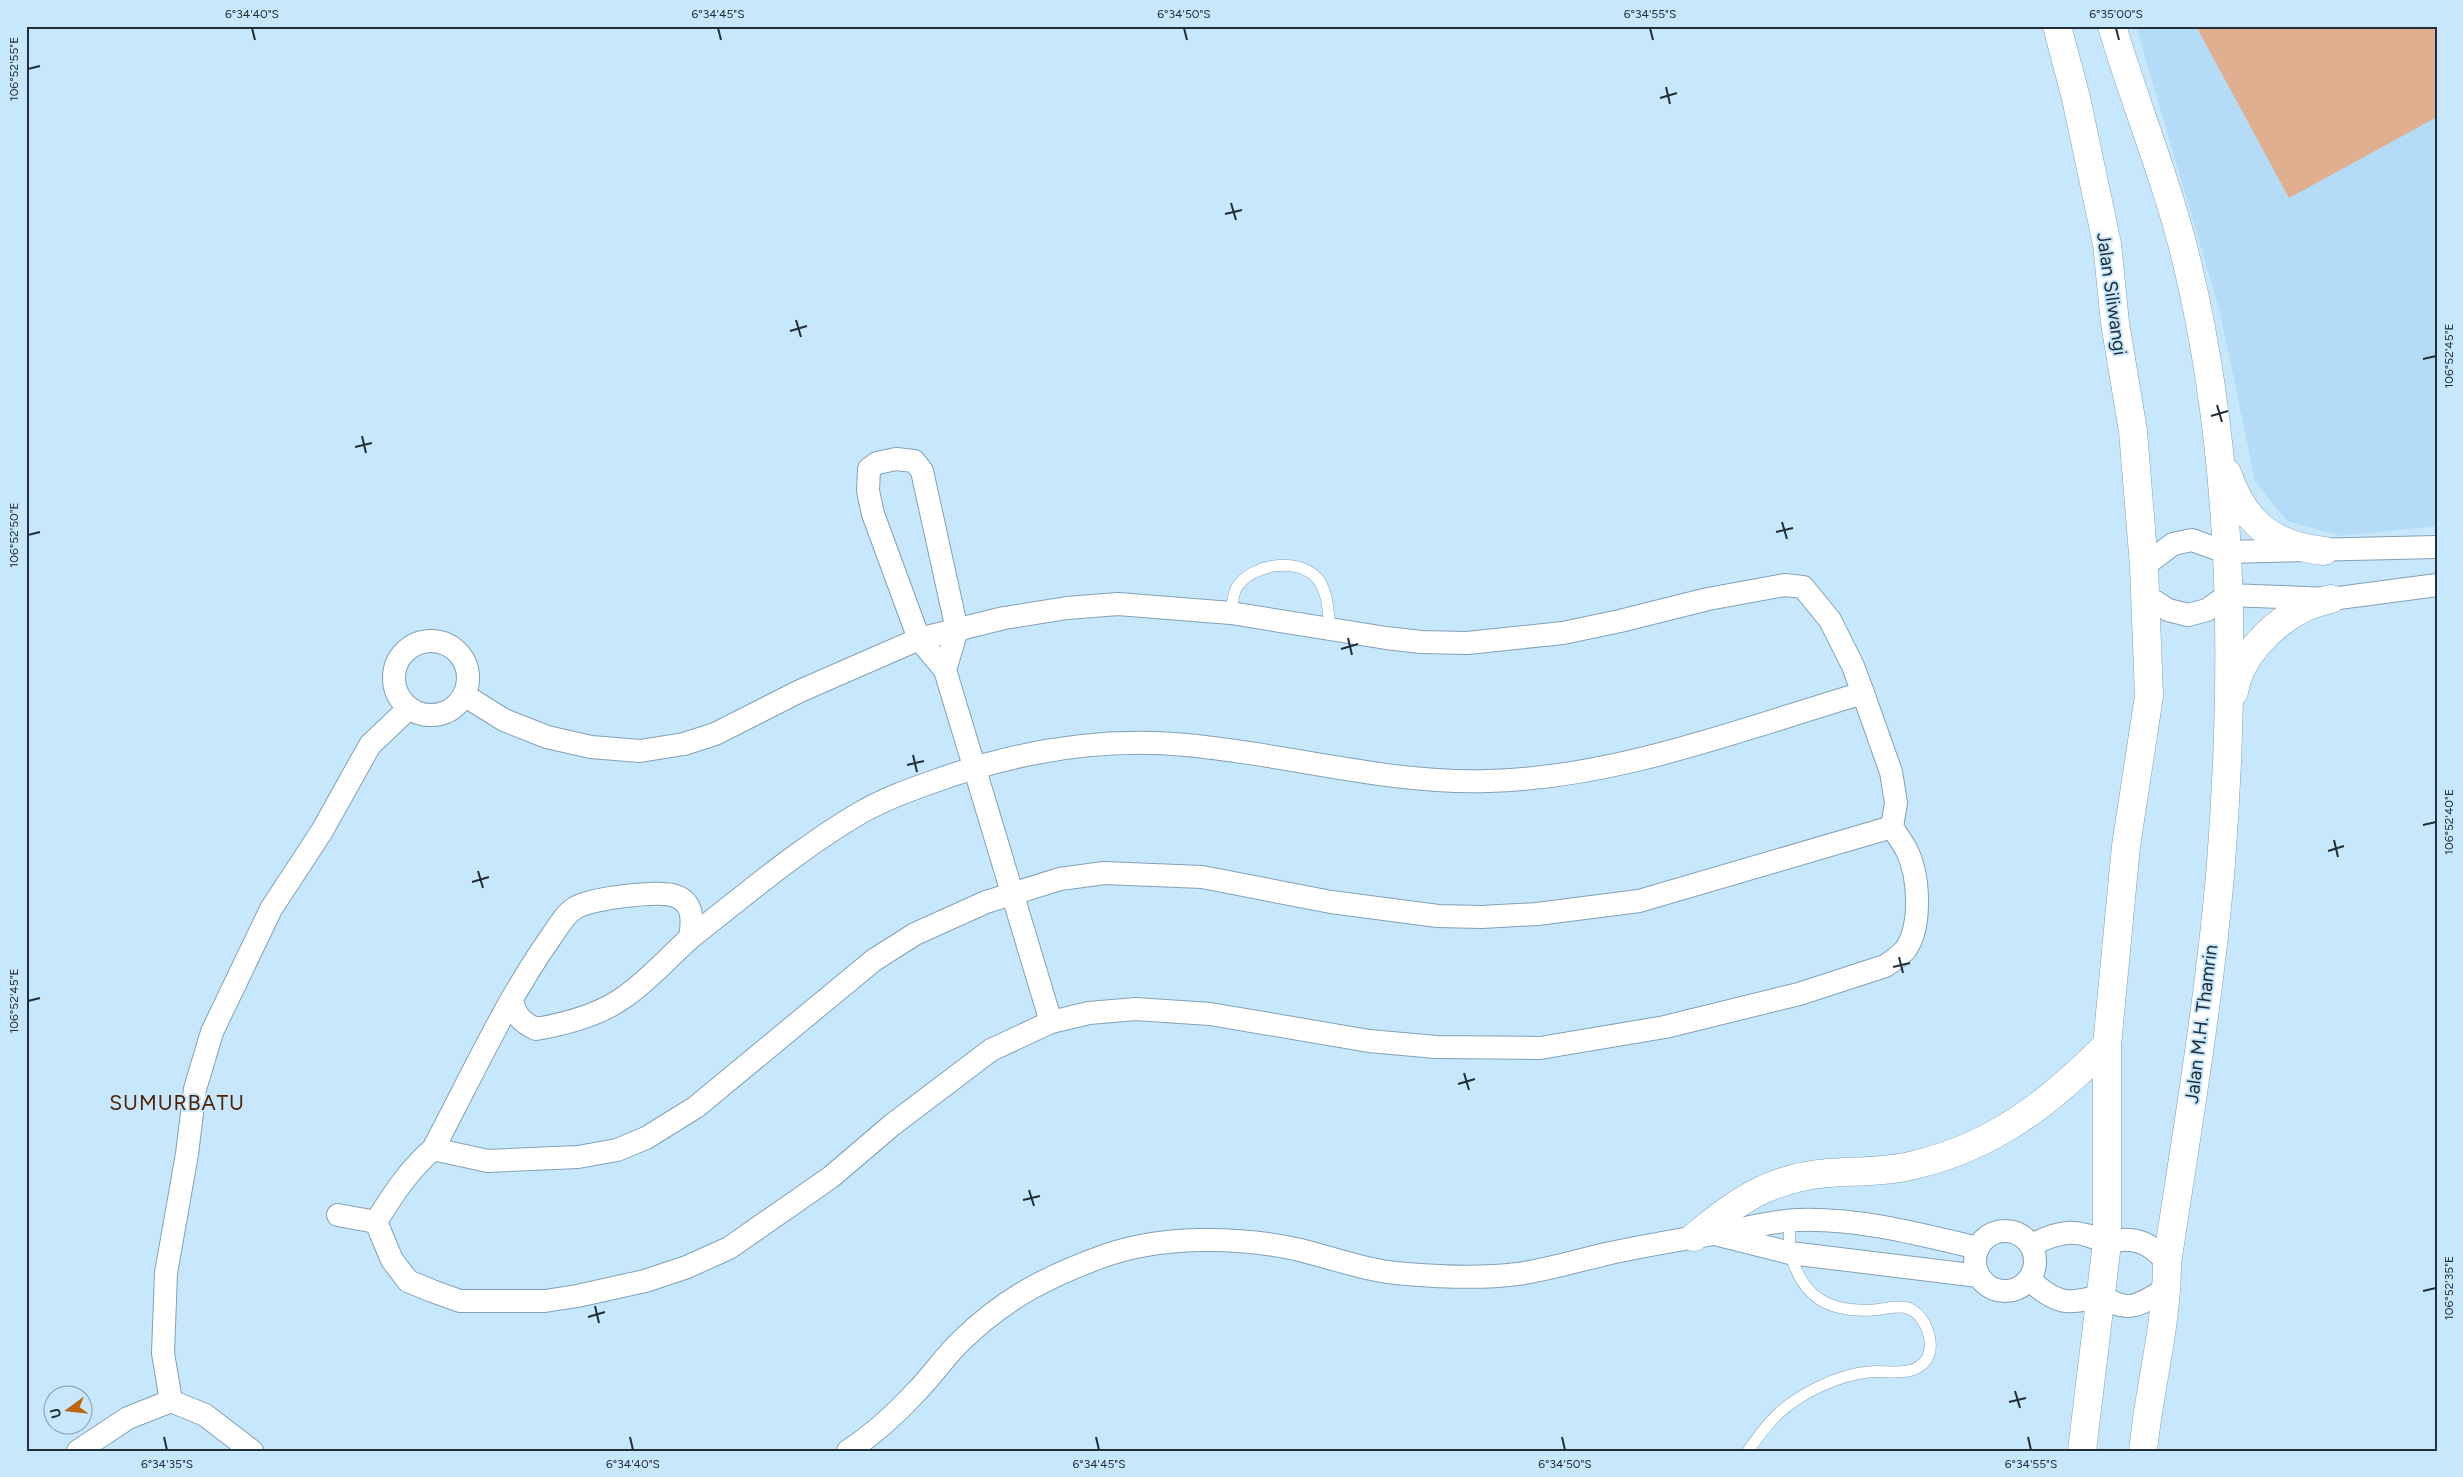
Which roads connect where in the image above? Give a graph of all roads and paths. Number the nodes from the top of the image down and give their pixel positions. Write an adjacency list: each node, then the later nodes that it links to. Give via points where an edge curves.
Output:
1 (2057, 26): 7 (main road, Jalan Siliwangi, via 2076,98 2106,244 2133,431)
2 (2112, 26): 3 (main road, via 2162,176 2188,267)
3 (2221, 455): 5 (main road, via 2235,495 2246,513 2262,529 2281,541); 6 (main road)
4 (2437, 547): 5 (street)
5 (2324, 551): 6 (street)
6 (2225, 552): 7 (street, via 2192,540 2173,544); 10 (main road)
7 (2144, 566): 9 (main road)
8 (2437, 585): 11 (street)
9 (2145, 595): 10 (street, via 2168,610 2188,616 2207,610); 27 (main road, via 2149,696 2126,846)
10 (2228, 596): 11 (street); 20 (main road, Jalan M.H. Thamrin)
11 (2331, 599): 20 (main road, via 2298,610 2271,630 2248,656 2234,688)
12 (1231, 613): 13 (street); 13 (lane, via 1236,588 1246,576 1264,566 1295,566 1316,577 1326,597); 14 (street, via 1118,604 1004,618)
13 (1330, 628): 17 (street, via 1421,642 1467,643 1525,638 1620,621 1766,588 1803,587 1830,620)
14 (957, 630): 15 (street); 15 (street, via 922,471 914,460 883,461 869,469 868,491 873,514); 16 (street)
15 (919, 639): 16 (street); 18 (street, via 800,691 715,734 684,744 640,751 591,747 547,737 504,720)
16 (944, 670): 21 (street)
17 (1864, 693): 21 (street, via 1628,762 1542,778 1439,780 1367,774 1185,745 1132,743 1085,745); 22 (street, via 1890,772 1896,803)
18 (464, 695): 19 (street, via 458,703 440,714 418,713); 19 (street, via 468,674 460,654 442,642 421,641 403,652 394,670 396,692)
19 (409, 708): 43 (street, via 370,744 322,830 271,910 212,1032 195,1089 188,1154 166,1273 163,1352)
20 (2229, 722): 39 (main road, Jalan M.H. Thamrin, via 2221,865 2203,1021)
21 (973, 767): 23 (street); 24 (street, via 897,794 861,812)
22 (1892, 828): 23 (street, via 1639,901 1537,914 1438,916 1331,902 1202,877 1148,873 1104,873 1060,879); 26 (street, via 1907,851 1915,879 1917,912 1907,948 1897,959 1885,966 1799,994 1665,1027 1549,1047 1501,1049 1369,1042 1210,1014 1136,1009)
23 (1010, 893): 26 (street); 28 (street, via 915,934 874,960 696,1107 646,1138 617,1150 578,1157 488,1161)
24 (690, 938): 25 (street, via 630,993 603,1009 536,1028 520,1019); 25 (street, via 692,913 686,902 678,897 667,894 612,897 584,904 574,908 565,918)
25 (512, 1000): 28 (street)
26 (1051, 1022): 31 (street, via 991,1050 892,1125 832,1177 762,1227 729,1248 645,1282 545,1301 460,1300 408,1281 392,1260)
27 (2107, 1045): 33 (main road, via 2047,1101 2001,1132 1914,1166 1827,1173 1788,1180 1753,1192 1726,1210); 34 (main road)
28 (433, 1149): 31 (street, via 397,1187)
29 (338, 1215): 31 (street)
30 (1790, 1220): 32 (street, via 1886,1226); 33 (street); 37 (lane)
31 (376, 1222)
32 (1900, 1230): 36 (street); 38 (street)
33 (1705, 1235): 37 (street); 46 (street, via 1518,1274 1465,1278 1403,1274 1348,1265 1298,1250 1241,1243 1190,1239 1142,1245 1104,1256 1024,1290 959,1342 918,1391 870,1436)
34 (2107, 1243): 35 (street, via 2088,1234 2068,1232 2052,1234); 39 (street, via 2134,1239 2148,1244 2159,1252); 42 (main road)
35 (2031, 1246): 36 (street, via 2018,1233 1999,1231 1983,1240); 41 (street, via 2035,1268)
36 (1978, 1248): 40 (street, via 1975,1257)
37 (1790, 1253): 38 (street); 47 (lane, via 1805,1288 1826,1305 1847,1310 1875,1310 1897,1305 1910,1308 1921,1319 1931,1343 1928,1359 1908,1371 1867,1372 1809,1392 1780,1412)
38 (1896, 1266): 40 (street)
39 (2167, 1275): 42 (street, via 2150,1299 2127,1307 2114,1305); 49 (main road, Jalan M.H. Thamrin)
40 (1979, 1276): 41 (street, via 1994,1289 2004,1291 2022,1286)
41 (2029, 1279): 42 (street, via 2045,1294 2064,1302)
42 (2102, 1295): 48 (main road)
43 (171, 1402): 44 (street, via 128,1418); 45 (street, via 204,1415)
44 (78, 1451)
45 (252, 1451)
46 (848, 1451)
47 (1748, 1451)
48 (2082, 1451)
49 (2143, 1451)

